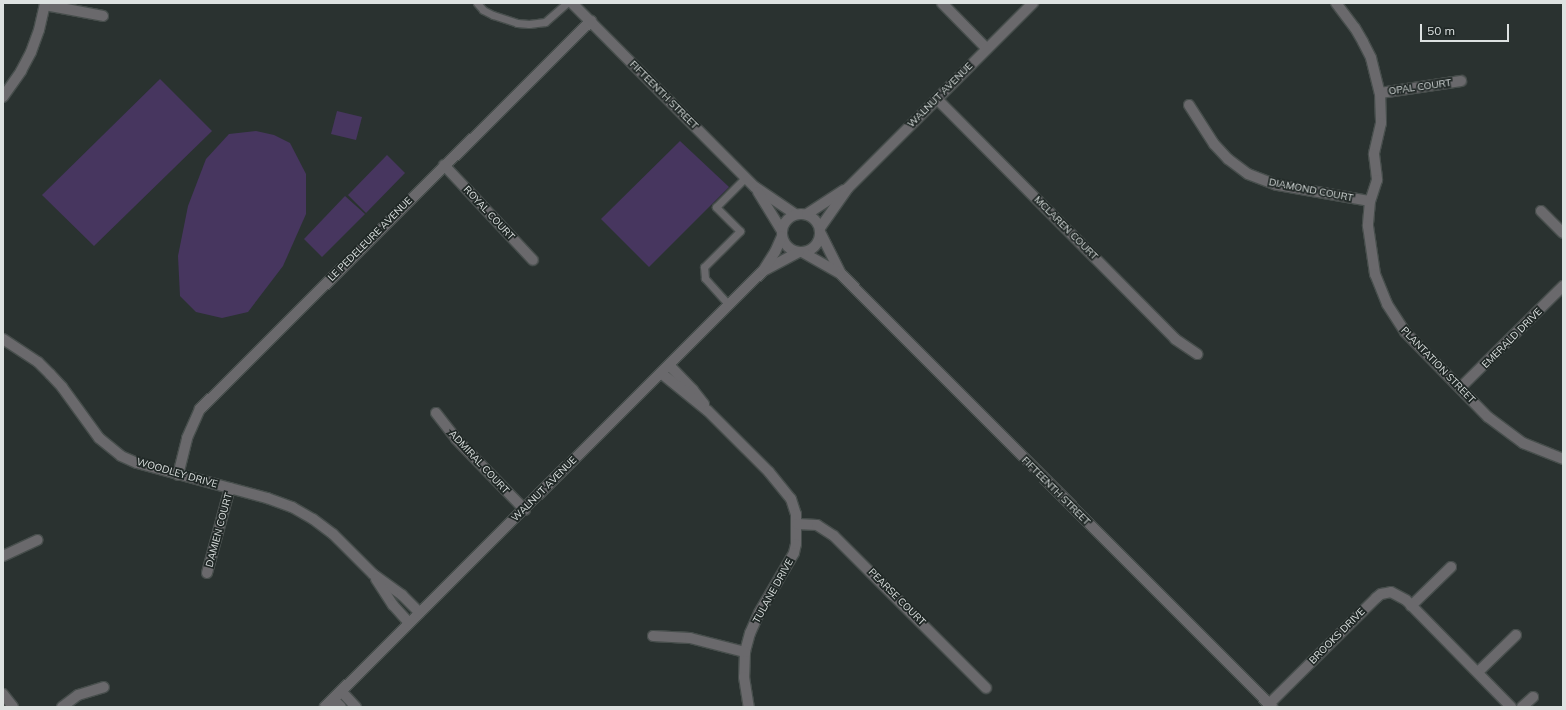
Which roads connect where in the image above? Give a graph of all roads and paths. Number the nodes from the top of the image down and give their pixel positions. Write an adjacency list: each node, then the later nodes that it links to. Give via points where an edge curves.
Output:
1 (477, 3): 2 (lane, via 493,15 529,24 545,22)
2 (567, 3)
3 (572, 3): 9 (street, FIFTEENTH STREET)
4 (942, 3): 10 (street)
5 (1033, 3): 10 (street, WALNUT AVENUE)
6 (1336, 3): 12 (street, PLANTATION STREET, via 1364,42 1373,64)
7 (45, 4): 8 (street); 13 (street, via 31,52)
8 (103, 16)
9 (591, 21): 16 (street, LE PEDELEURE AVENUE); 17 (street, FIFTEENTH STREET)
10 (987, 49): 14 (street, WALNUT AVENUE)
11 (1461, 81): 12 (street, OPAL COURT)
12 (1380, 93): 20 (street, PLANTATION STREET, via 1381,123 1374,154 1377,180)
13 (3, 97)
14 (937, 98): 19 (street, WALNUT AVENUE); 34 (street, MCLAREN COURT, via 1175,339)
15 (1189, 106): 20 (street, DIAMOND COURT, via 1214,144 1248,174 1277,185)
16 (444, 165): 28 (street, ROYAL COURT); 41 (street, LE PEDELEURE AVENUE, via 200,409 187,438)
17 (746, 178): 18 (street, FIFTEENTH STREET); 32 (lane, via 716,207 740,231 704,267 705,278)
18 (755, 187): 22 (street, FIFTEENTH STREET); 26 (street, FIFTEENTH STREET)
19 (848, 188): 23 (street, WALNUT AVENUE); 24 (street, WALNUT AVENUE)
20 (1370, 202): 37 (street, PLANTATION STREET, via 1368,226 1371,258 1374,274 1387,304 1405,332)
21 (1541, 211): 25 (street)
22 (796, 214): 23 (street); 26 (street, via 786,221)
23 (807, 214): 24 (street, via 815,219)
24 (821, 231): 27 (street, via 817,245 813,249); 30 (street, FIFTEENTH STREET)
25 (1563, 233)
26 (782, 234): 27 (street, via 788,246); 29 (street, WALNUT AVENUE)
27 (800, 252): 29 (street, WALNUT AVENUE); 30 (street, FIFTEENTH STREET)
28 (533, 260)
29 (763, 271): 32 (street, WALNUT AVENUE)
30 (842, 274): 63 (street, FIFTEENTH STREET)
31 (1563, 286): 37 (street, EMERALD DRIVE)
32 (729, 305): 35 (street, WALNUT AVENUE)
33 (3, 339): 41 (street, WOODLEY DRIVE, via 38,362 50,374 108,447 137,463)
34 (1197, 354)
35 (669, 365): 36 (street, WALNUT AVENUE); 38 (street, TULANE DRIVE, via 693,390)
36 (661, 373): 38 (street, TULANE DRIVE); 43 (street, WALNUT AVENUE)
37 (1460, 388): 40 (street, PLANTATION STREET, via 1505,431 1537,450)
38 (708, 411): 44 (street, TULANE DRIVE, via 782,485 791,499)
39 (436, 413): 43 (street, ADMIRAL COURT, via 456,439)
40 (1563, 459)
41 (178, 475): 42 (street, WOODLEY DRIVE)
42 (230, 488): 48 (street, DAMIEN COURT); 49 (street, WOODLEY DRIVE, via 279,502 313,519 333,534)
43 (524, 510): 51 (street, WALNUT AVENUE)
44 (797, 524): 55 (street, TULANE DRIVE, via 794,553 759,613); 58 (street, PEARSE COURT, via 817,525 834,536)
45 (38, 540): 46 (street)
46 (3, 556)
47 (1451, 566): 50 (street)
48 (207, 573)
49 (373, 574): 51 (street, WOODLEY DRIVE); 52 (street, WOODLEY DRIVE, via 393,605)
50 (1411, 606): 56 (street, BROOKS DRIVE); 63 (street, BROOKS DRIVE, via 1396,593 1381,594)
51 (420, 613): 52 (street, WALNUT AVENUE)
52 (409, 623): 59 (street, WALNUT AVENUE)
53 (1516, 635): 56 (street)
54 (653, 636): 55 (street, via 690,638)
55 (745, 652): 69 (street, TULANE DRIVE, via 744,677)
56 (1478, 672): 70 (street, BROOKS DRIVE)
57 (104, 686): 65 (street, via 78,696)
58 (986, 688)
59 (341, 691): 62 (street, WALNUT AVENUE); 68 (street)
60 (3, 694): 64 (street)
61 (1533, 697): 71 (street)
62 (333, 699): 66 (street, WALNUT AVENUE); 67 (street)
63 (1270, 706)
64 (13, 707)
65 (62, 707)
66 (325, 707)
67 (341, 707)
68 (356, 707)
69 (749, 707)
70 (1511, 707)
71 (1522, 707)

